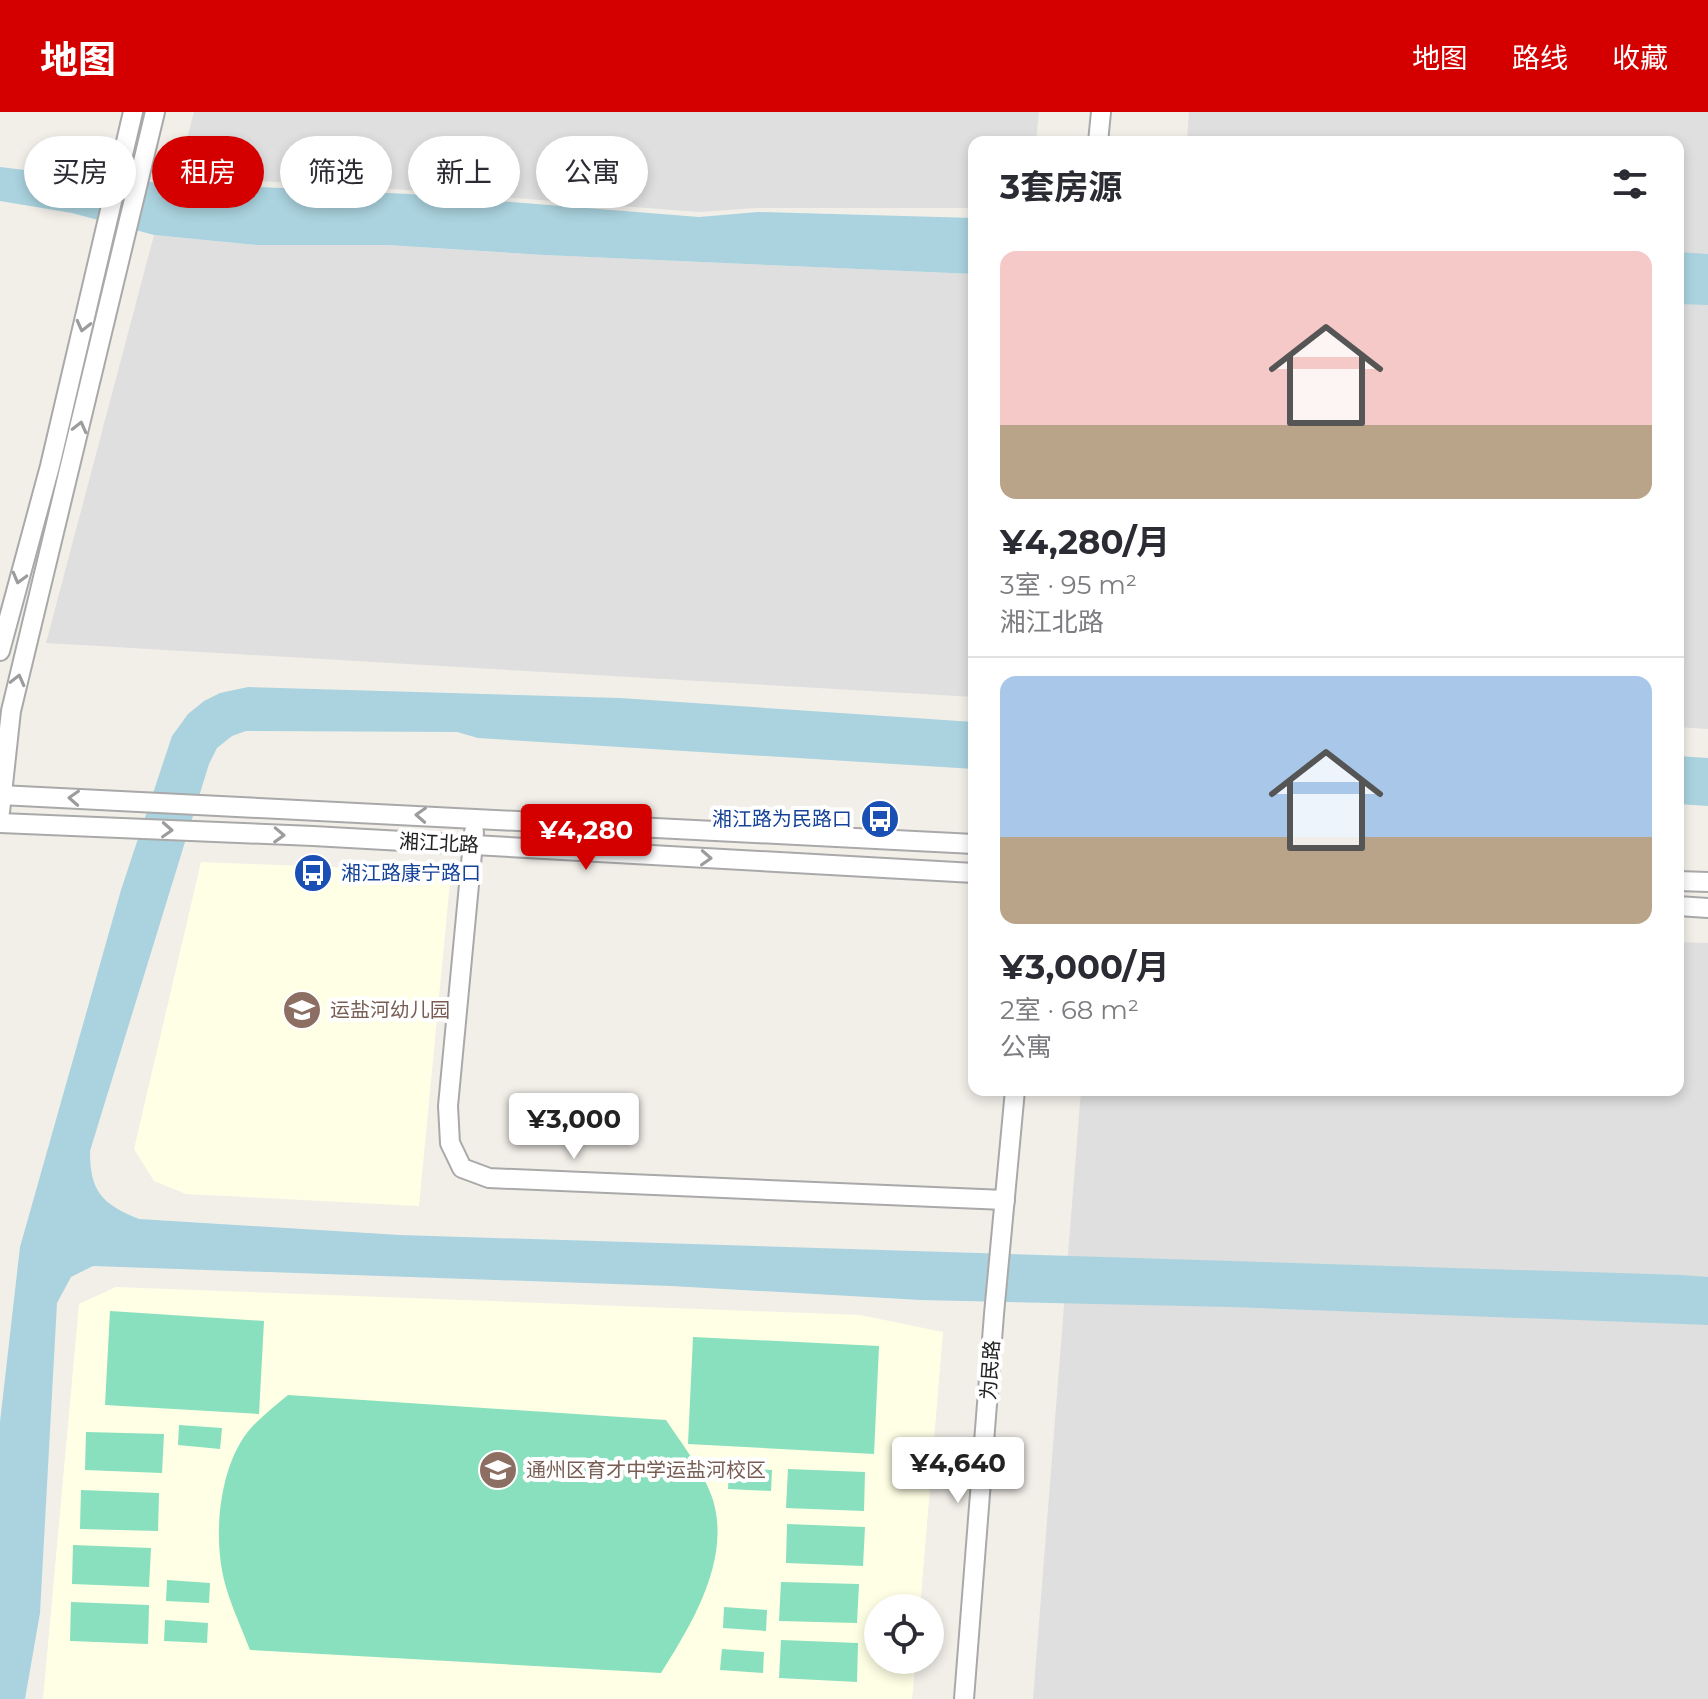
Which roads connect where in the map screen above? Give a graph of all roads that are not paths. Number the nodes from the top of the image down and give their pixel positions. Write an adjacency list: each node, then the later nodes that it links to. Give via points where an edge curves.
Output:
1 (133, 112): 5 (street, one-way to 5, via 50,466)
2 (155, 112): 6 (street, one-way to 2, via 11,711)
3 (1101, 112): 4 (street)
4 (1099, 136)
5 (0, 651)
6 (1, 801): 7 (street, 湘江北路, one-way to 6, via 207,804)
7 (475, 818): 9 (street, 湘江北路); 10 (street)
8 (0, 823): 10 (street, 湘江北路, one-way to 10)
9 (968, 844)
10 (472, 845): 11 (street, 湘江北路, one-way to 11); 17 (street, via 448,1106 450,1143 462,1168 489,1178)
11 (968, 873)
12 (1684, 881): 13 (street)
13 (1708, 882)
14 (1684, 906): 15 (street)
15 (1708, 908)
16 (1014, 1096): 17 (street, 为民路)
17 (1005, 1200): 18 (street, 为民路)
18 (964, 1699)

